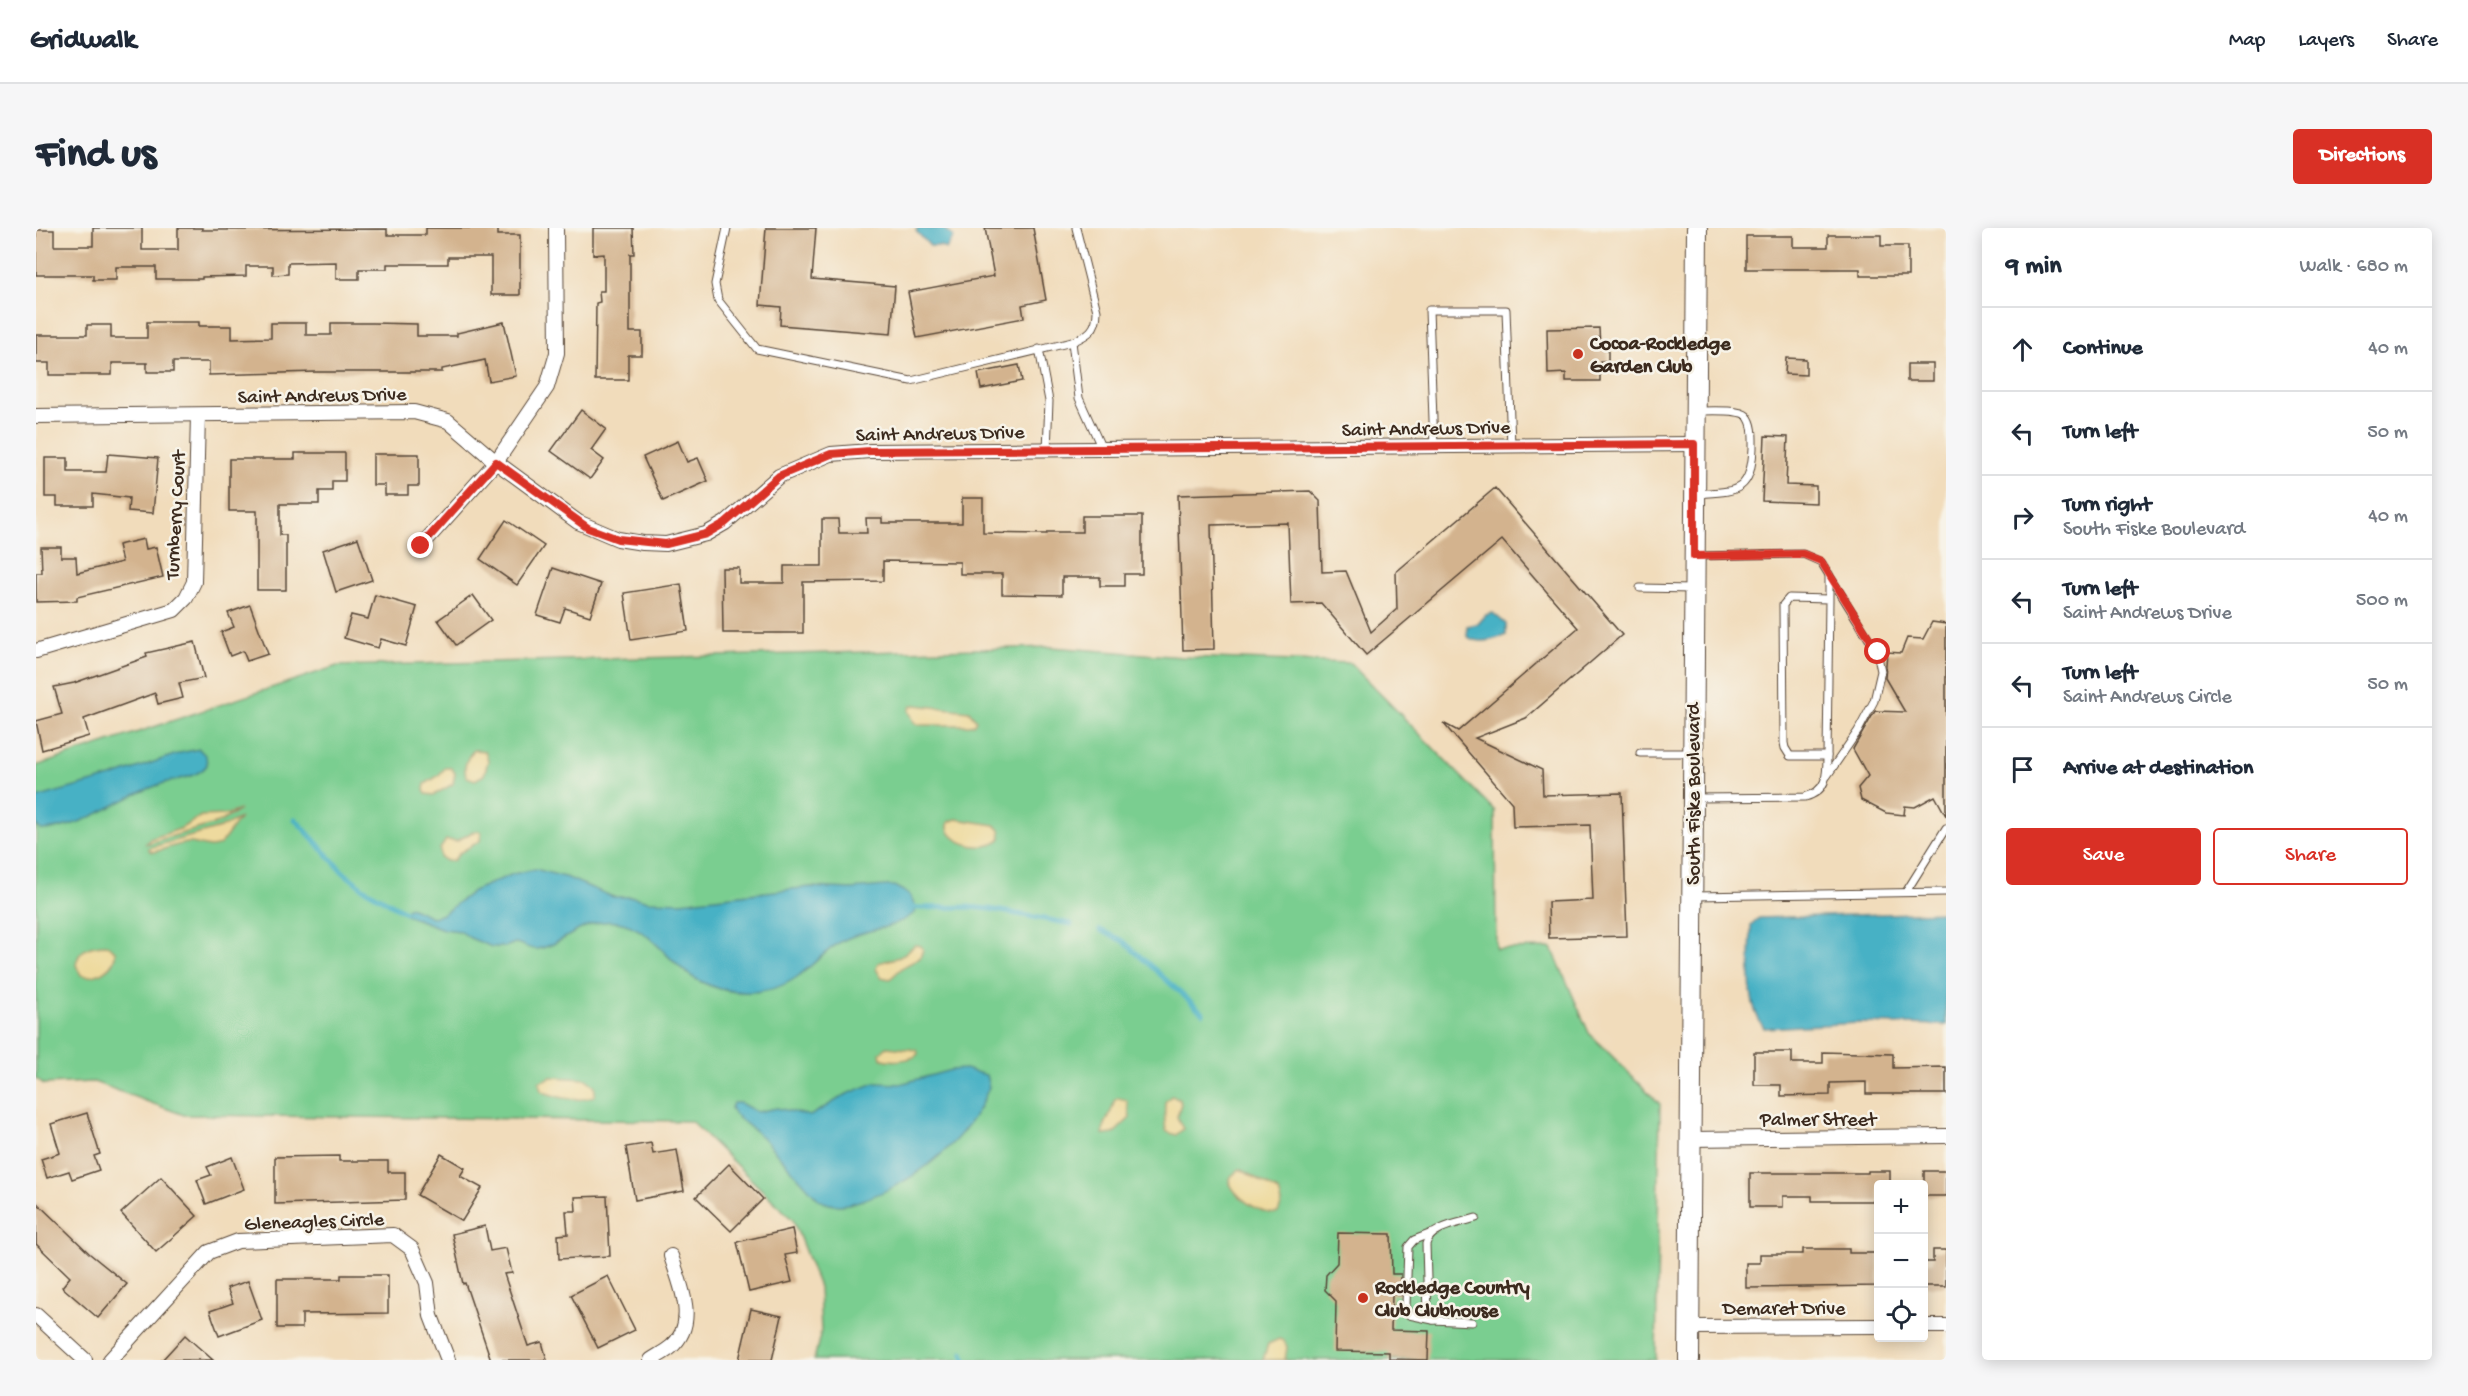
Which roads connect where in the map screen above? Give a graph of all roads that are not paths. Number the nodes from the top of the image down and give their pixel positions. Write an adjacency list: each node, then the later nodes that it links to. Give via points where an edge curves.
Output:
1 (556, 228): 15 (street, via 557,353 548,387)
2 (727, 228): 6 (lane, via 715,284 718,300 757,349 911,381)
3 (1076, 228): 5 (lane, via 1097,324)
4 (1697, 228): 7 (main road, South Fiske Boulevard)
5 (1072, 342): 6 (lane); 13 (lane, via 1079,398)
6 (1039, 349): 14 (lane, via 1049,401)
7 (1694, 411): 10 (main road, South Fiske Boulevard); 16 (lane, via 1740,412 1747,416 1753,437 1748,480 1727,492)
8 (198, 415): 9 (street, Saint Andrews Drive); 15 (street, Saint Andrews Drive, via 414,412 448,421); 23 (street, Turnberry Court, via 194,582 186,598 174,610)
9 (36, 416)
10 (1694, 444): 11 (street, Saint Andrews Drive); 16 (main road, South Fiske Boulevard)
11 (1511, 446): 12 (street, Saint Andrews Drive); 12 (lane, via 1506,310 1429,310)
12 (1434, 447): 13 (street, Saint Andrews Drive)
13 (1102, 449): 14 (street, Saint Andrews Drive)
14 (1047, 450): 15 (street, Saint Andrews Drive, via 831,454 779,476 725,523 706,534 666,544 618,539 588,528)
15 (496, 462): 17 (street)
16 (1694, 494): 18 (main road, South Fiske Boulevard)
17 (421, 546)
18 (1694, 556): 19 (lane, via 1803,554 1821,561); 21 (main road, South Fiske Boulevard)
19 (1829, 574): 22 (lane); 27 (lane, via 1878,652 1881,670 1874,701)
20 (1640, 588): 21 (lane)
21 (1693, 589): 25 (main road, South Fiske Boulevard)
22 (1829, 599): 26 (lane); 26 (lane, via 1789,598 1783,605 1785,748 1790,756)
23 (36, 651)
24 (1640, 753): 25 (lane)
25 (1692, 753): 28 (main road, South Fiske Boulevard)
26 (1827, 756): 27 (lane)
27 (1827, 776): 28 (lane, via 1824,786 1805,797)
28 (1692, 798): 32 (main road, South Fiske Boulevard)
29 (1946, 828): 30 (lane)
30 (1906, 892): 31 (lane); 32 (lane)
31 (1946, 892)
32 (1692, 896): 34 (main road, South Fiske Boulevard)
33 (1946, 1136): 34 (street, Palmer Street)
34 (1691, 1138): 44 (main road, South Fiske Boulevard)
35 (1476, 1218): 36 (lane)
36 (1434, 1232): 39 (lane, via 1426,1244 1426,1308); 39 (lane, via 1413,1240 1408,1247 1406,1305 1409,1315)
37 (671, 1256): 48 (street, via 687,1306 683,1328 672,1346)
38 (36, 1315): 45 (street)
39 (1433, 1320): 40 (lane)
40 (1472, 1322)
41 (1874, 1326): 44 (street, Demaret Drive)
42 (1928, 1326): 43 (street)
43 (1946, 1326)
44 (1689, 1327): 49 (main road, South Fiske Boulevard)
45 (85, 1360)
46 (110, 1360): 47 (street, Gleneagles Circle, via 209,1252 238,1241 393,1235 412,1249 428,1283 431,1316)
47 (448, 1360)
48 (651, 1360)
49 (1689, 1360)

